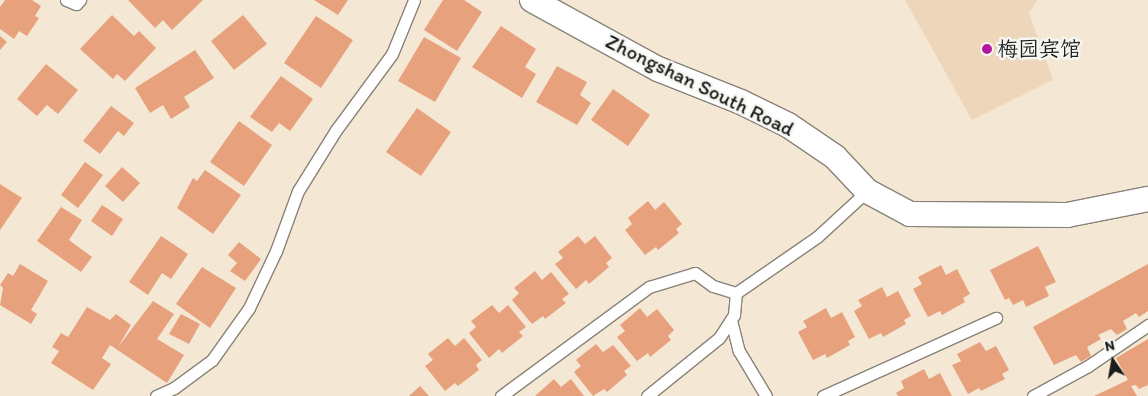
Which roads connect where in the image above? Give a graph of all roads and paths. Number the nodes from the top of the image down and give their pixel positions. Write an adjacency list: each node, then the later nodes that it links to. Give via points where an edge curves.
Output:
1 (66, 0): 2 (lane, via 76,4)
2 (80, 0)
3 (414, 0): 11 (lane, via 392,54 336,130 298,191 276,251 248,308 212,360 174,388)
4 (532, 0): 5 (street, Zhongshan South Road, via 658,69 741,102 788,125 835,157)
5 (867, 191): 6 (street, Zhongshan South Road, via 910,214 1067,215); 7 (lane, via 817,237)
6 (1148, 199)
7 (736, 294): 9 (lane); 12 (lane, via 714,286 695,273 649,287)
8 (996, 318): 15 (lane)
9 (731, 320): 13 (lane, via 719,338); 14 (lane, via 739,351)
10 (1148, 325): 16 (lane, via 1088,366)
11 (156, 396)
12 (501, 396)
13 (647, 396)
14 (766, 396)
15 (823, 396)
16 (1033, 396)

